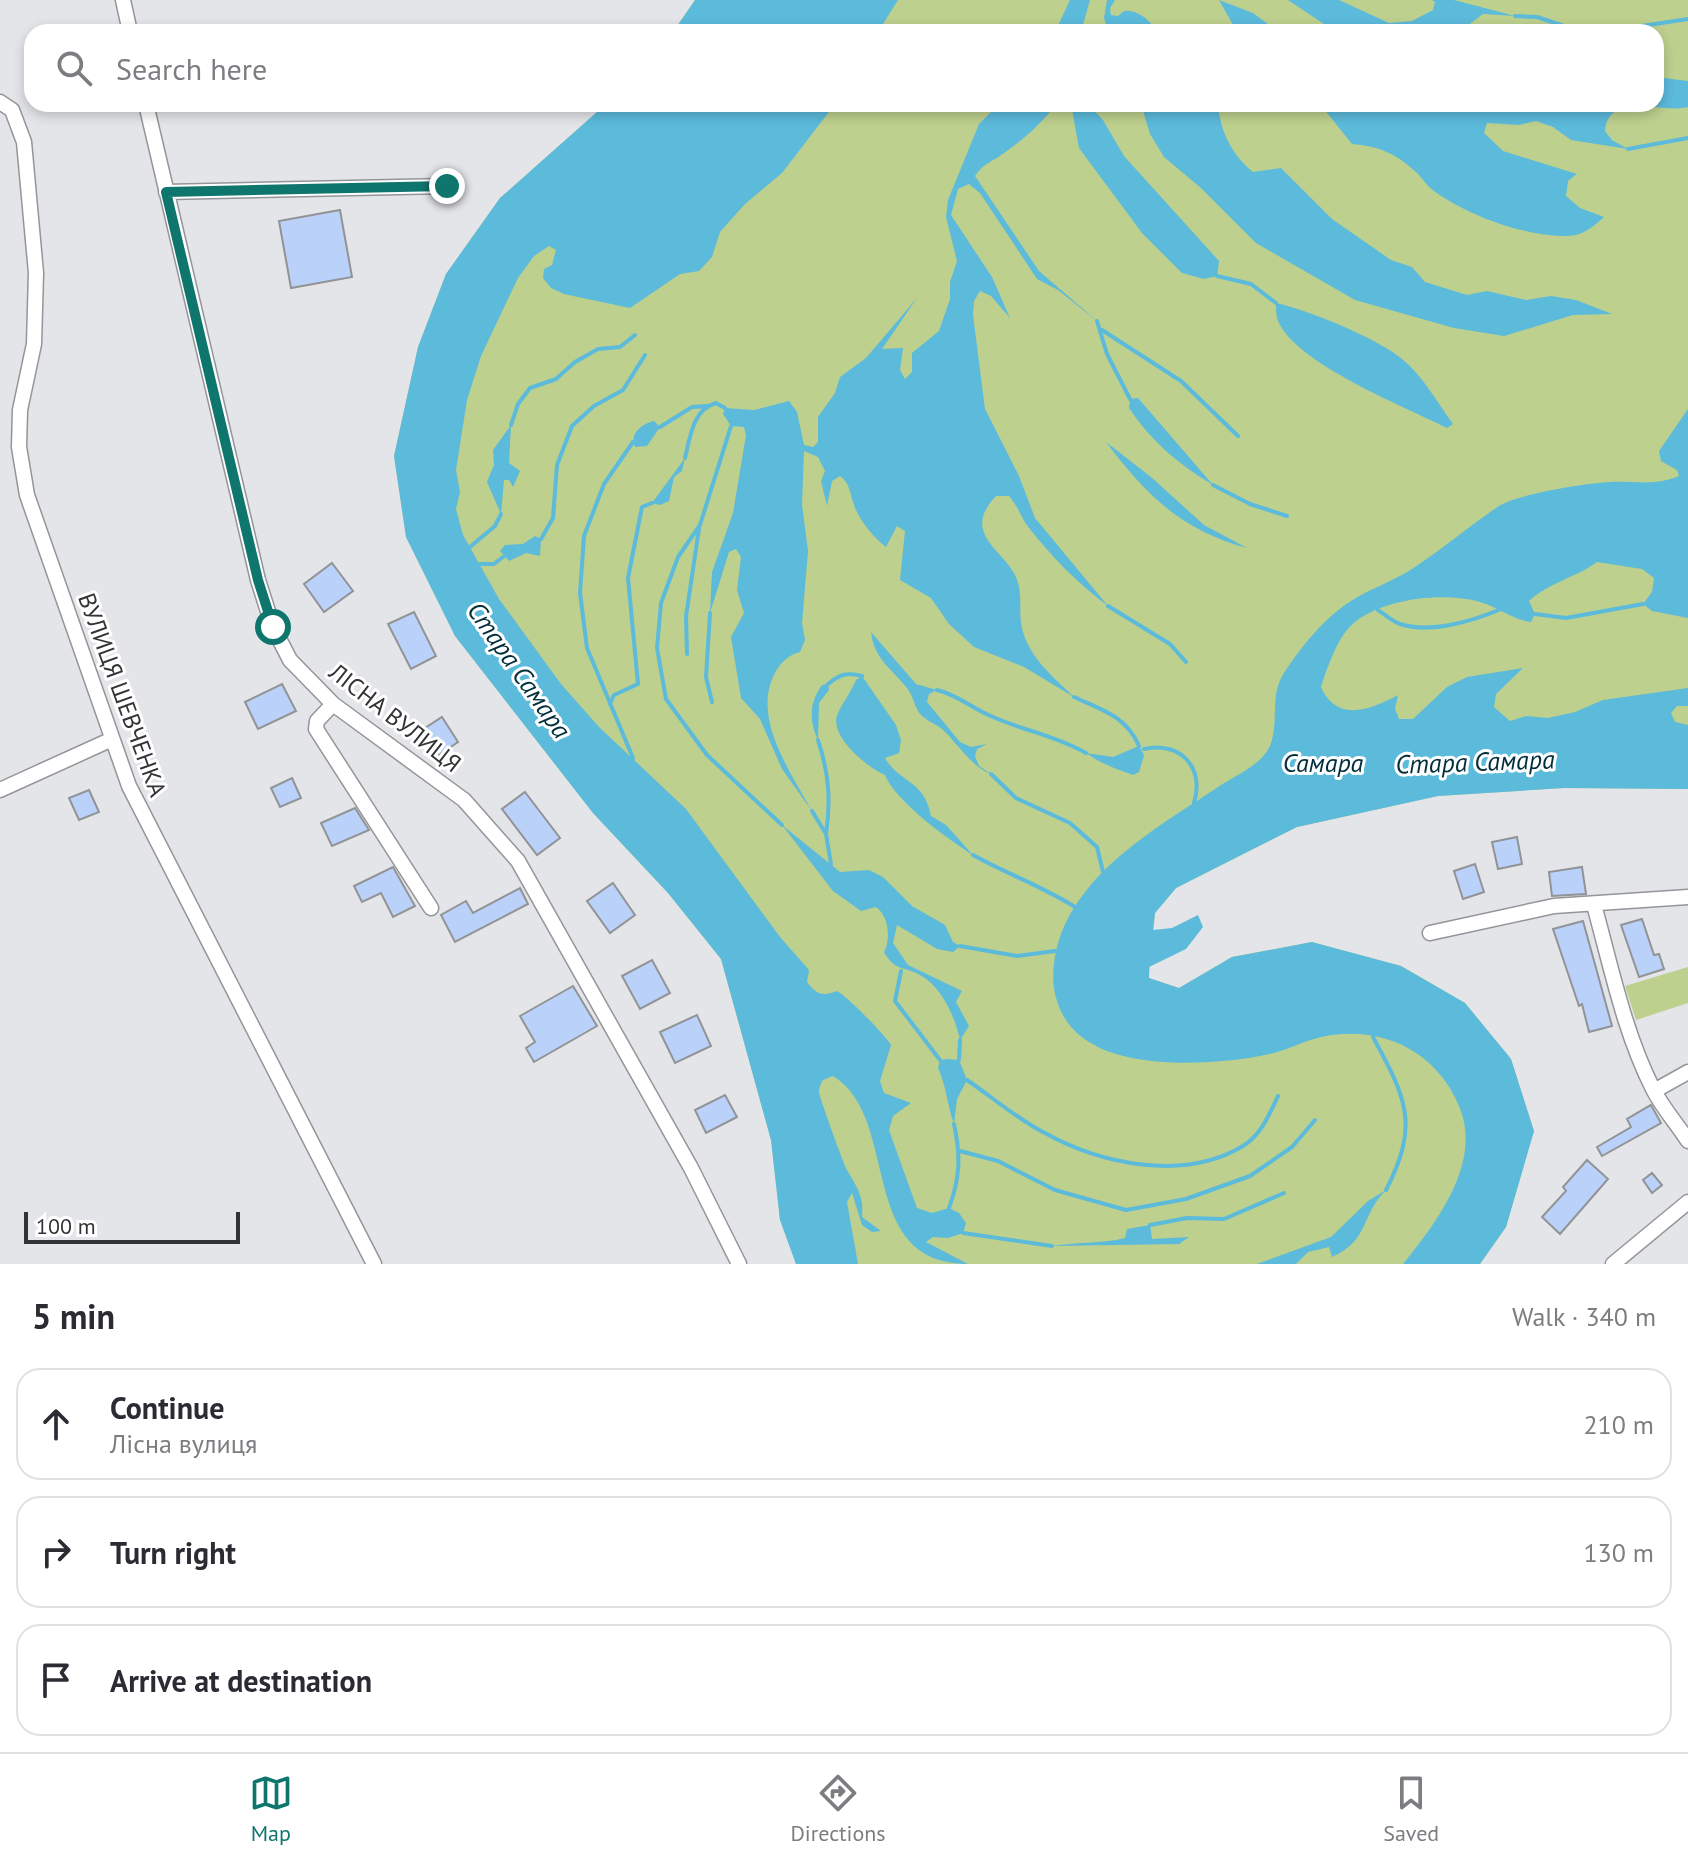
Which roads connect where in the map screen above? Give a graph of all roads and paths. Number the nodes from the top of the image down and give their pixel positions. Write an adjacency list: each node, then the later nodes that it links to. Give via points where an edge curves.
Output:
1 (123, 0): 2 (street)
2 (128, 24)
3 (0, 102): 8 (street, ВУЛИЦЯ ШЕВЧЕНКА, via 12,110 24,142 36,273 34,344 20,410 19,447 27,495)
4 (148, 112): 6 (street, ЛІСНА ВУЛИЦЯ)
5 (447, 186): 6 (street)
6 (166, 192): 7 (street, ЛІСНА ВУЛИЦЯ, via 273,627 290,660)
7 (333, 704): 12 (street, via 316,729); 19 (street, ЛІСНА ВУЛИЦЯ, via 464,800 518,861)
8 (110, 740): 9 (street); 18 (street, ВУЛИЦЯ ШЕВЧЕНКА, via 135,799)
9 (0, 790)
10 (1688, 897): 11 (street)
11 (1594, 905): 13 (street, via 1554,906); 15 (street, via 1624,1013)
12 (431, 908)
13 (1430, 933)
14 (1688, 1072): 15 (street)
15 (1654, 1091): 16 (street)
16 (1688, 1141)
17 (1688, 1202): 20 (street)
18 (374, 1264)
19 (739, 1264)
20 (1613, 1264)

